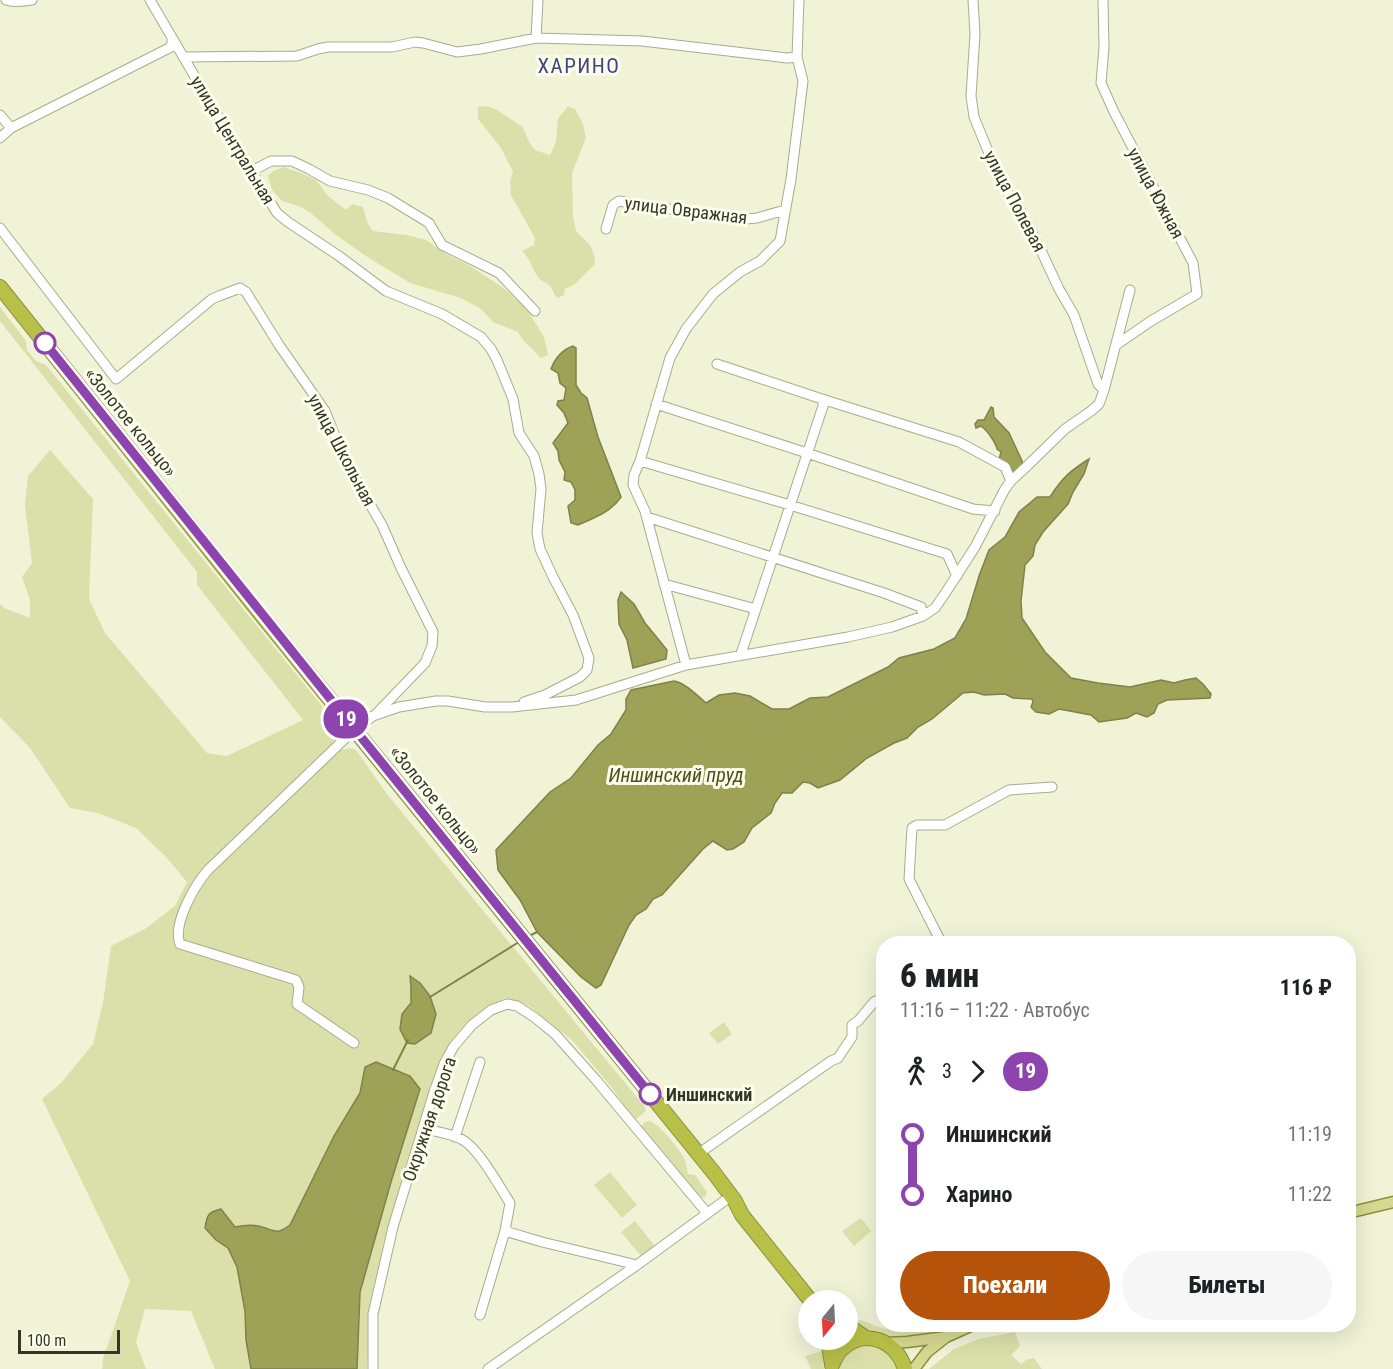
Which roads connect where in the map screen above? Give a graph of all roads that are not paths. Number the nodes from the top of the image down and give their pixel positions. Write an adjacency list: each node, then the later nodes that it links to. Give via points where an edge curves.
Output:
1 (6, 0): 2 (street)
2 (32, 0)
3 (150, 0): 8 (street, улица Центральная)
4 (538, 0): 9 (street)
5 (799, 0): 11 (street)
6 (973, 0): 24 (street, улица Полевая, via 974,117 1002,185 1074,315 1098,384)
7 (1103, 0): 22 (street, улица Южная, via 1101,83 1193,263 1197,294)
8 (172, 37): 10 (street, улица Центральная); 13 (street, via 171,47)
9 (536, 38): 10 (street, via 457,52 415,42 392,47 328,47 297,57); 11 (street, via 642,41)
10 (183, 57): 15 (street, улица Центральная)
11 (797, 57): 16 (street, via 804,81)
12 (0, 115): 13 (street)
13 (11, 128): 14 (street)
14 (0, 138)
15 (252, 171): 21 (street, via 271,161 292,161 330,181 388,198 429,223 442,244 499,273); 40 (street, улица Центральная, via 282,217 386,291 442,314 481,337 497,360 513,399 519,433 534,456 539,474 538,543 589,658 586,670 576,680)
16 (785, 210): 18 (street, улица Овражная, via 746,219 619,201 613,205); 26 (street, via 779,244 713,294 686,329 670,358)
17 (0, 228): 41 (street, улица Школьная, via 116,379 212,299 240,288 246,292 325,411 345,461 382,525 433,632 425,663)
18 (606, 229)
19 (0, 287): 42 (highway, «Золотое кольцо»)
20 (1130, 290): 22 (street)
21 (535, 311)
22 (1116, 345): 24 (street)
23 (717, 364): 25 (street)
24 (1104, 390): 29 (street, via 1099,404 1065,429)
25 (825, 400): 27 (street); 29 (street, via 959,442 1005,467)
26 (656, 404): 27 (street); 28 (street)
27 (807, 453): 30 (street); 31 (street, via 973,509)
28 (640, 460): 30 (street); 32 (street, via 633,485)
29 (1011, 481): 31 (street)
30 (790, 505): 33 (street); 34 (street, via 947,554)
31 (995, 511): 34 (street)
32 (647, 517): 33 (street); 35 (street)
33 (773, 558): 36 (street); 37 (street, via 921,607)
34 (957, 576): 37 (street, via 935,608)
35 (664, 584): 36 (street); 39 (street)
36 (756, 609): 38 (street)
37 (923, 616): 38 (street, via 848,637)
38 (741, 654): 39 (street)
39 (686, 665): 40 (street, via 576,700)
40 (512, 707): 41 (street, via 436,701)
41 (373, 716): 42 (street)
42 (355, 729): 46 (street, via 207,870 189,897 178,938 181,945 296,980 300,987 297,1004); 50 (highway, «Золотое кольцо»)
43 (1052, 787): 44 (street, via 1009,790 945,825 912,828 909,879)
44 (938, 936)
45 (876, 1001): 50 (street, via 852,1025 852,1037 838,1058)
46 (354, 1043)
47 (480, 1062): 49 (street)
48 (424, 1128): 49 (street); 54 (street, Окружная дорога, via 444,1064 454,1046 484,1014 512,1004 534,1017 568,1048); 66 (street, Окружная дорога, via 393,1227 373,1314)
49 (456, 1137): 55 (street, via 472,1147 510,1203)
50 (698, 1154): 51 (highway, «Золотое кольцо»)
51 (733, 1198): 54 (street); 57 (highway, «Золотое кольцо»); 58 (highway, «Золотое кольцо»)
52 (1393, 1202): 53 (main road)
53 (1356, 1211)
54 (706, 1213): 56 (street)
55 (505, 1231): 56 (street); 59 (street)
56 (637, 1265): 67 (street)
57 (802, 1290)
58 (812, 1290)
59 (480, 1315)
60 (957, 1332): 62 (main road)
61 (858, 1333): 63 (highway)
62 (946, 1337): 64 (main road); 69 (main road)
63 (866, 1338): 64 (highway); 65 (highway, via 849,1343)
64 (887, 1343): 68 (highway, via 903,1360)
65 (833, 1363)
66 (373, 1369)
67 (488, 1369)
68 (905, 1369)
69 (914, 1369)

